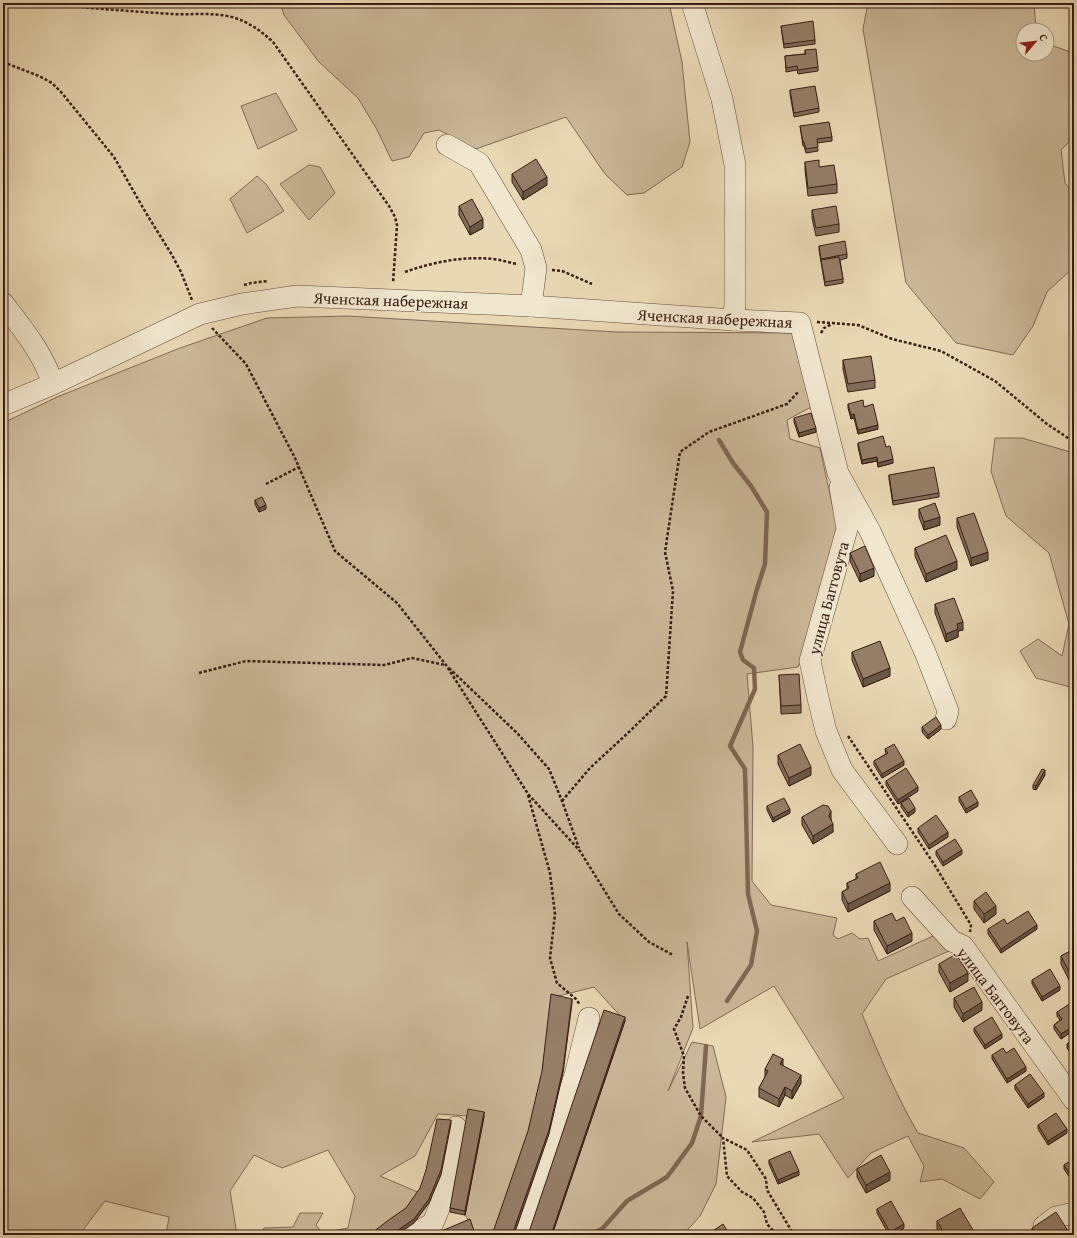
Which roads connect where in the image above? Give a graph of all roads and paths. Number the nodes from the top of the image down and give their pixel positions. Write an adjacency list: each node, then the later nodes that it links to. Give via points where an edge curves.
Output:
1 (41, 3): 9 (path, via 112,10 213,14 231,17 259,30 273,42 395,217 397,225)
2 (692, 3): 14 (street, via 722,99 734,165)
3 (3, 62): 13 (path, via 52,83 114,157 182,272)
4 (447, 145): 5 (street, via 479,163 531,250)
5 (536, 268): 6 (path, via 494,259 460,259 427,264); 8 (path, via 562,272); 12 (street)
6 (405, 272)
7 (275, 280): 10 (path)
8 (592, 284)
9 (393, 285)
10 (237, 287)
11 (3, 302): 17 (street, via 32,341)
12 (531, 306): 13 (street, Яченская набережная, via 297,296); 14 (street, Яченская набережная)
13 (196, 308): 17 (street, Яченская набережная); 20 (path, via 246,364)
14 (734, 320): 15 (street, Яченская набережная)
15 (800, 323): 16 (street); 19 (path, via 858,324 892,340 941,351 995,381 1047,424)
16 (814, 376): 21 (street); 27 (path, via 787,404 709,432 680,452 664,552 673,591 666,696 590,768)
17 (53, 384): 18 (street, Яченская набережная)
18 (3, 405)
19 (1074, 442)
20 (299, 467): 22 (path); 23 (path, via 335,551 397,603)
21 (838, 473): 25 (street, via 870,531 925,652 948,711); 28 (street, улица Багговута, via 847,529 810,661 826,731 842,770)
22 (266, 484)
23 (446, 665): 24 (path, via 412,658 384,666 246,661); 26 (path); 27 (path, via 517,733 548,769)
24 (199, 673)
25 (946, 719)
26 (528, 794): 29 (path); 33 (path, via 550,872 556,914 550,958 557,983 576,999)
27 (562, 801): 29 (path)
28 (897, 844)
29 (580, 851): 31 (path, via 619,914 649,942)
30 (912, 897): 34 (street, улица Багговута, via 952,941 962,946)
31 (673, 954)
32 (688, 996): 36 (path, via 674,1029 684,1056 685,1088 701,1116)
33 (589, 1018): 40 (street, via 575,1075)
34 (1074, 1100)
35 (456, 1127): 39 (street, via 442,1201 433,1223)
36 (723, 1138): 41 (path, via 747,1150 766,1178 767,1190); 41 (path, via 727,1176 742,1192 753,1198 764,1212 767,1224 774,1232)
37 (1074, 1213): 38 (street, via 1056,1217)
38 (1044, 1226)
39 (413, 1235)
40 (520, 1235)
41 (793, 1235)

